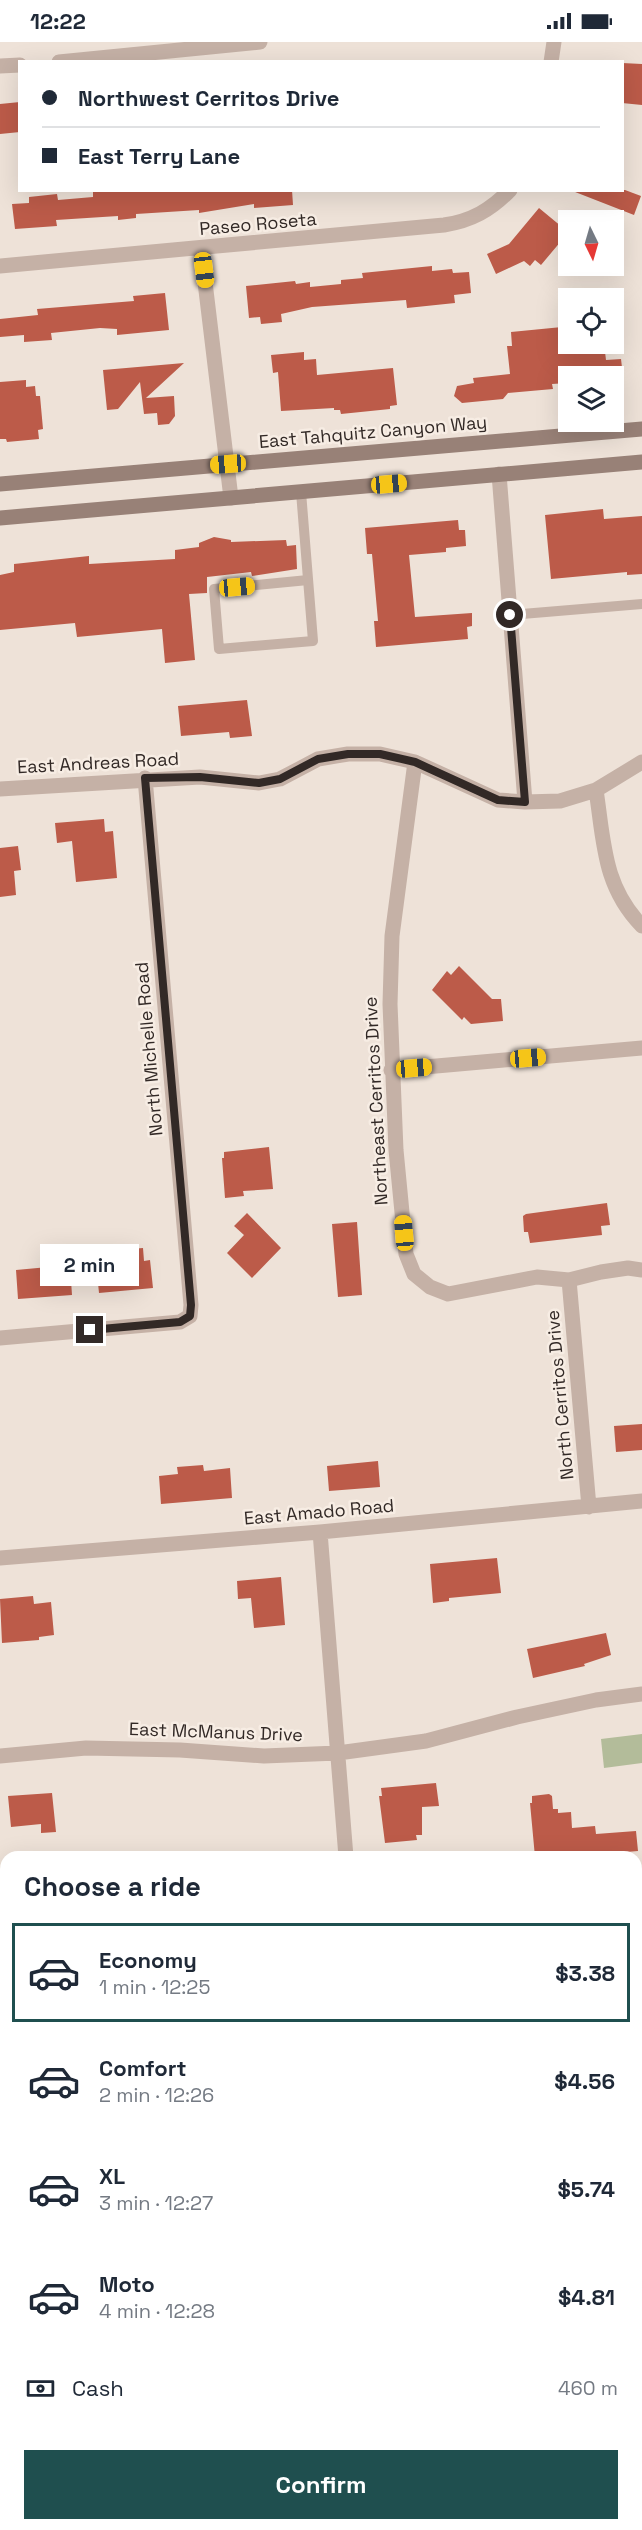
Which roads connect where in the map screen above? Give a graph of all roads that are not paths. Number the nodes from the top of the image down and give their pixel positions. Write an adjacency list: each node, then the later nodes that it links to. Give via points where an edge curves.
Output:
1 (260, 42): 3 (street)
2 (554, 42): 4 (street)
3 (79, 60)
4 (551, 60)
5 (18, 65): 6 (street)
6 (0, 66)
7 (508, 192): 8 (street, Paseo Roseta, via 466,221)
8 (201, 249): 9 (street, Paseo Roseta); 12 (street)
9 (0, 266)
10 (642, 429): 12 (main road, East Tahquitz Canyon Way)
11 (642, 462): 13 (main road)
12 (228, 464): 14 (main road, East Tahquitz Canyon Way); 16 (street)
13 (499, 474): 15 (main road); 20 (street)
14 (0, 484)
15 (301, 492): 16 (main road); 18 (lane)
16 (231, 498): 17 (main road)
17 (0, 518)
18 (308, 580): 18 (lane, via 314,641 219,649 214,589)
19 (642, 604): 20 (lane)
20 (510, 615): 26 (street)
21 (415, 762): 23 (street, East Andreas Road, via 380,754 348,754 318,759 280,779 259,783 200,777); 26 (street, East Andreas Road, via 498,800); 29 (street, Northeast Cerritos Drive, via 392,936)
22 (642, 762): 25 (street, East Andreas Road)
23 (145, 778): 24 (street, East Andreas Road); 32 (street, North Michelle Road, via 190,1316 180,1322)
24 (0, 789)
25 (596, 790): 26 (street, East Andreas Road, via 560,801); 27 (street, via 614,889)
26 (525, 802)
27 (642, 926)
28 (642, 1048): 29 (street)
29 (391, 1070): 31 (street, Northeast Cerritos Drive, via 406,1254 414,1274 430,1287 448,1294 537,1277)
30 (642, 1270): 31 (street, Northeast Cerritos Drive, via 628,1268)
31 (569, 1280): 34 (street, North Cerritos Drive)
32 (0, 1338)
33 (642, 1501): 34 (street, East Amado Road)
34 (589, 1507): 35 (street, East Amado Road)
35 (320, 1532): 36 (street, East Amado Road); 38 (street)
36 (0, 1558)
37 (642, 1694): 38 (street, East McManus Drive, via 517,1717 426,1741)
38 (338, 1753): 39 (street, East McManus Drive, via 264,1756 86,1748); 40 (street)
39 (0, 1756)
40 (346, 1851)

